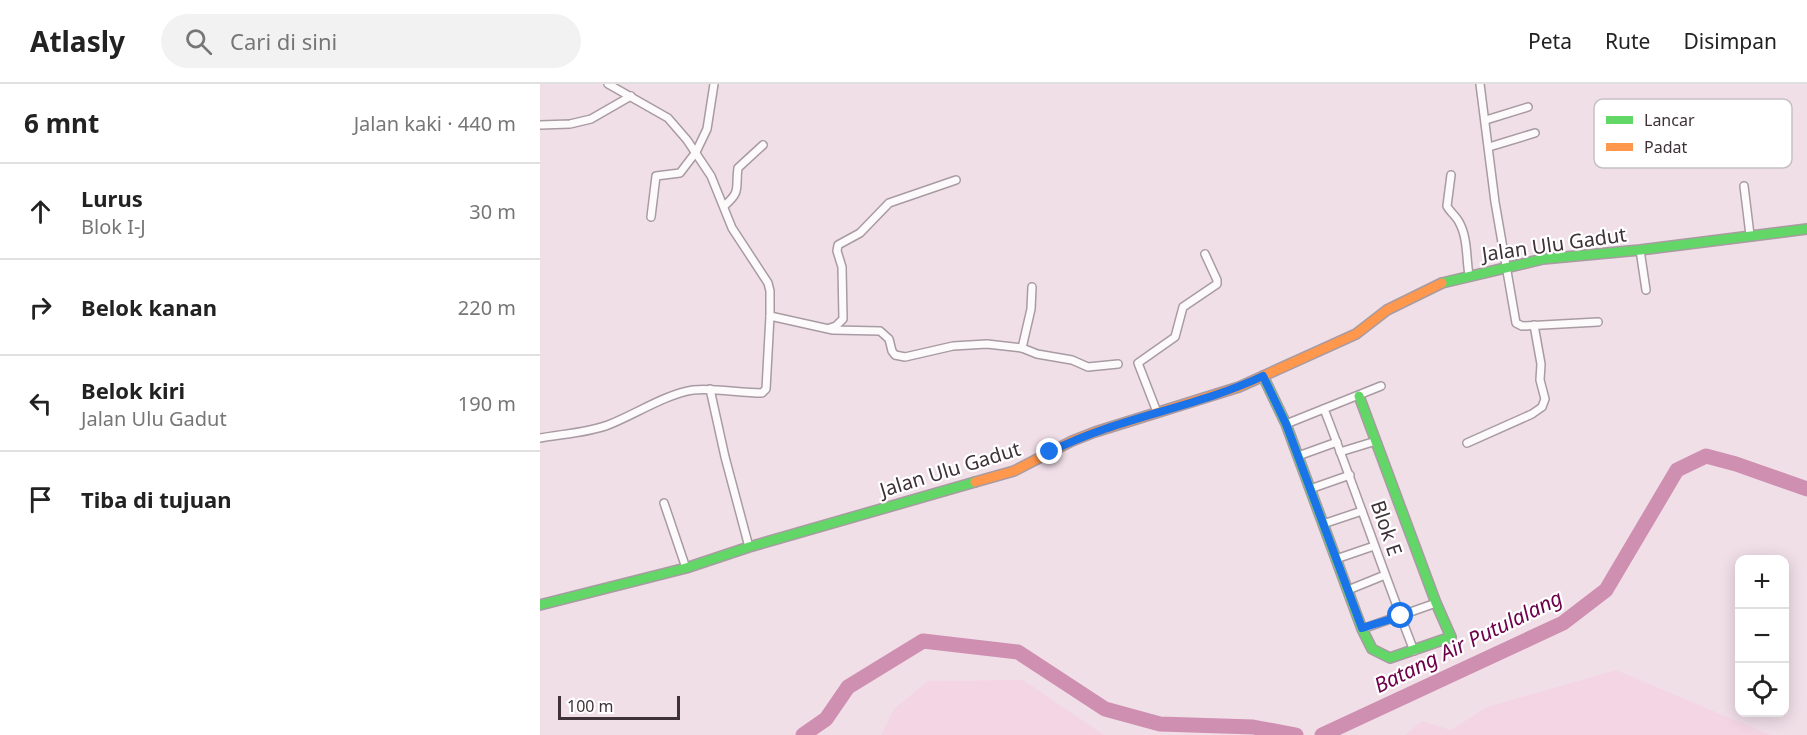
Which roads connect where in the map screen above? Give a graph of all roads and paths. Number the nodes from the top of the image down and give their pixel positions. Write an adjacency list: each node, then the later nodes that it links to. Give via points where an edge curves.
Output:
1 (608, 84): 4 (street)
2 (714, 84): 11 (street, via 707,129)
3 (1480, 84): 6 (street)
4 (632, 96): 7 (street, via 591,119); 11 (street, via 668,118)
5 (1528, 106): 6 (street)
6 (1485, 120): 10 (street)
7 (540, 125)
8 (1535, 133): 10 (street)
9 (763, 145): 15 (street, via 738,168 737,192)
10 (1489, 147): 21 (street)
11 (696, 152): 15 (street); 16 (street, via 680,173 656,176)
12 (1451, 175): 22 (street, via 1447,206 1461,226)
13 (956, 180): 28 (street, via 889,203 860,233 838,245 843,319 836,326)
14 (1744, 186): 18 (street)
15 (724, 206): 25 (street, via 732,228 768,283)
16 (651, 217)
17 (1807, 229): 18 (street, Jalan Ulu Gadut)
18 (1750, 235): 19 (street, Jalan Ulu Gadut)
19 (1640, 250): 21 (street, Jalan Ulu Gadut); 24 (street)
20 (1205, 254): 36 (street, via 1217,284 1183,307 1175,337 1138,363)
21 (1508, 266): 22 (street, Jalan Ulu Gadut); 27 (street, via 1516,323 1522,327)
22 (1469, 275): 31 (street, Jalan Ulu Gadut, via 1446,281 1397,305 1356,334)
23 (1032, 287): 29 (street)
24 (1646, 290)
25 (770, 316): 28 (street); 33 (street, via 765,392)
26 (1599, 322): 27 (street)
27 (1534, 325): 41 (street, via 1545,399 1542,407)
28 (824, 328): 29 (street, via 880,331 889,339 892,351 905,357 965,344)
29 (1022, 348): 30 (street, via 1088,367)
30 (1118, 364)
31 (1263, 376): 36 (street, Jalan Ulu Gadut); 37 (street)
32 (1381, 386): 34 (street)
33 (710, 389): 38 (street, via 674,395 600,428); 50 (street)
34 (1359, 396): 35 (street); 39 (street, Blok E)
35 (1324, 409): 37 (street); 40 (street, Blok E)
36 (1157, 412): 50 (street, Jalan Ulu Gadut, via 1072,441 1014,471)
37 (1286, 424): 43 (street)
38 (540, 438)
39 (1376, 441): 42 (street); 55 (street, Blok E)
40 (1337, 442): 42 (street, Blok E); 43 (street)
41 (1467, 443)
42 (1340, 452): 44 (street, Blok E)
43 (1298, 456): 45 (street)
44 (1350, 475): 45 (street); 47 (street, Blok E)
45 (1310, 489): 48 (street)
46 (664, 503): 52 (street)
47 (1362, 511): 48 (street); 49 (street, Blok E)
48 (1323, 524): 51 (street)
49 (1374, 546): 51 (street); 53 (street, Blok E)
50 (749, 547): 52 (street, Jalan Ulu Gadut)
51 (1336, 559): 54 (street)
52 (686, 568): 56 (street, Jalan Ulu Gadut)
53 (1385, 576): 54 (street); 57 (street, Blok E)
54 (1348, 590): 58 (street)
55 (1436, 603): 57 (street); 59 (street, Blok E, via 1451,637)
56 (540, 605)
57 (1401, 616): 58 (street); 59 (street, Blok E)
58 (1362, 628): 59 (street, via 1372,649 1390,658)
59 (1414, 651)

